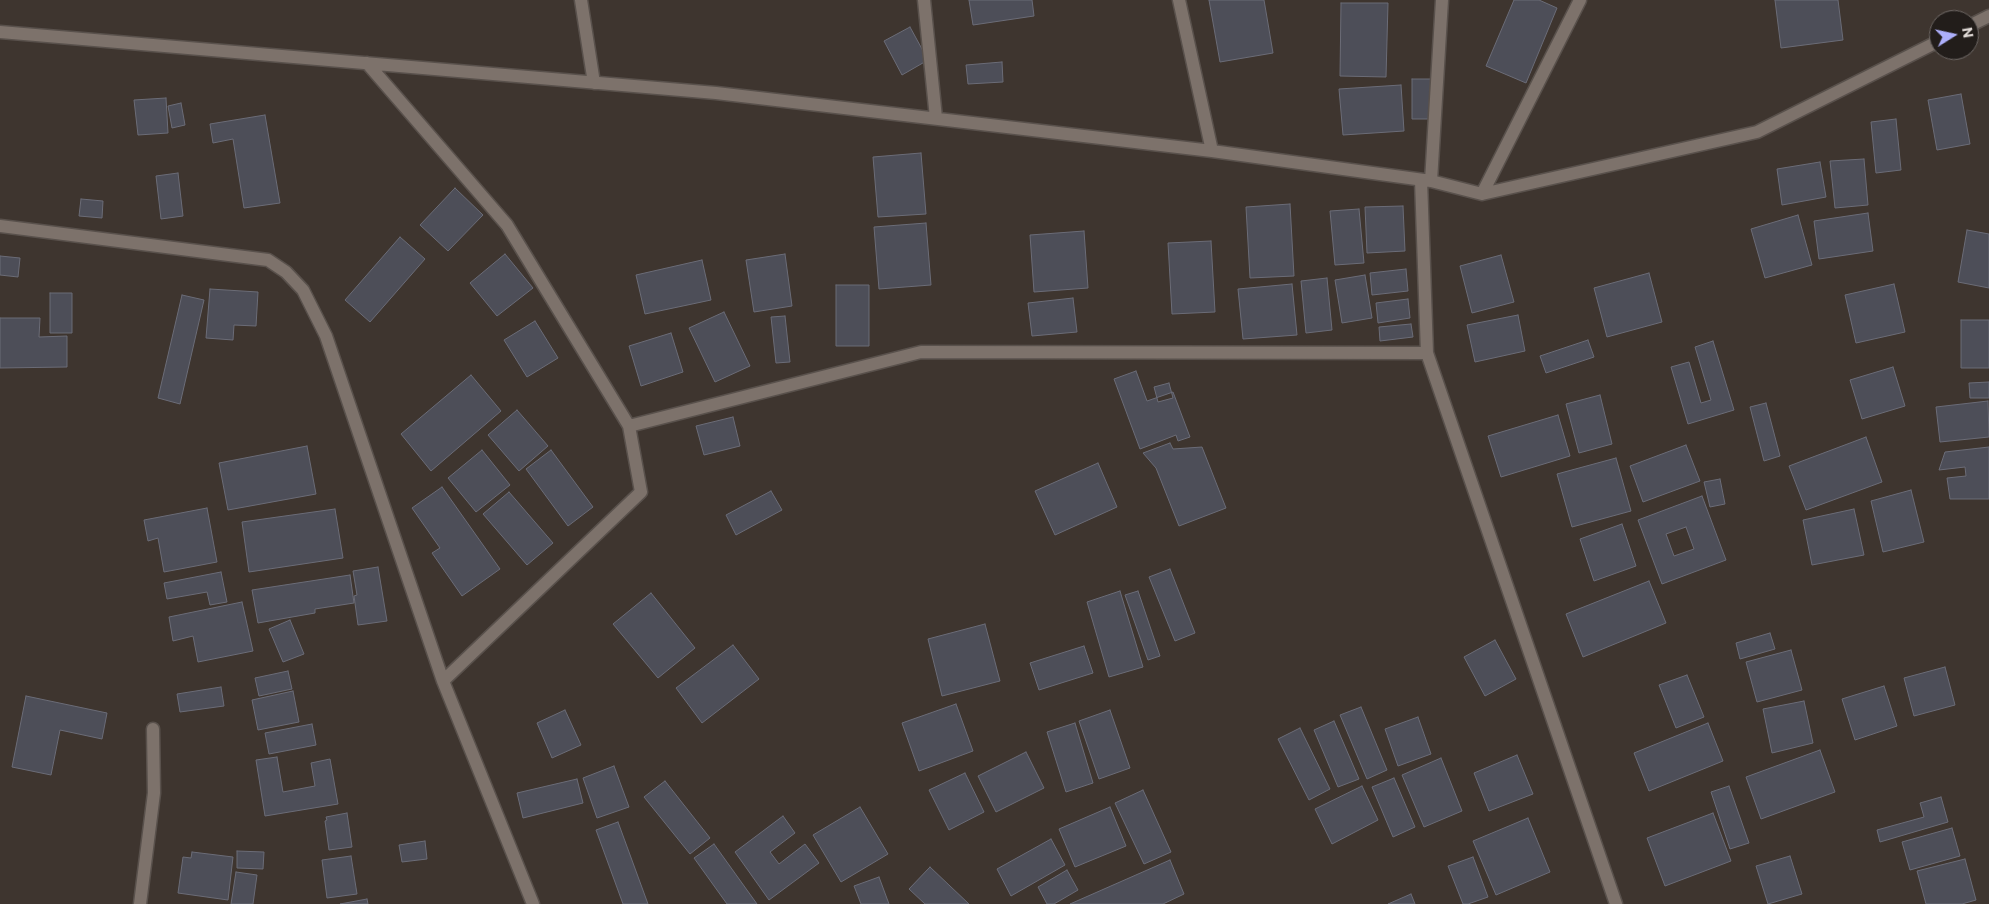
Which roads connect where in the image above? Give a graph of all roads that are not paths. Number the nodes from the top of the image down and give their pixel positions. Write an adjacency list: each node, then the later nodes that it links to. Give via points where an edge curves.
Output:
1 (581, 0): 9 (street)
2 (924, 0): 10 (street)
3 (1179, 0): 11 (street)
4 (1442, 0): 12 (street)
5 (1580, 0): 13 (street)
6 (0, 32): 8 (street)
7 (1929, 46): 13 (street, via 1758,132)
8 (367, 63): 9 (street); 16 (street, via 507,225)
9 (594, 83): 10 (street)
10 (936, 118): 11 (street)
11 (1212, 151): 12 (street)
12 (1426, 181): 13 (street); 15 (street)
13 (1482, 194)
14 (0, 226): 17 (street, via 268,260 304,290 326,336)
15 (1427, 353): 16 (street, via 921,352); 21 (street)
16 (629, 426): 17 (street, via 641,492)
17 (443, 681): 20 (street)
18 (153, 729): 19 (street, via 154,793)
19 (140, 904)
20 (534, 904)
21 (1616, 904)

